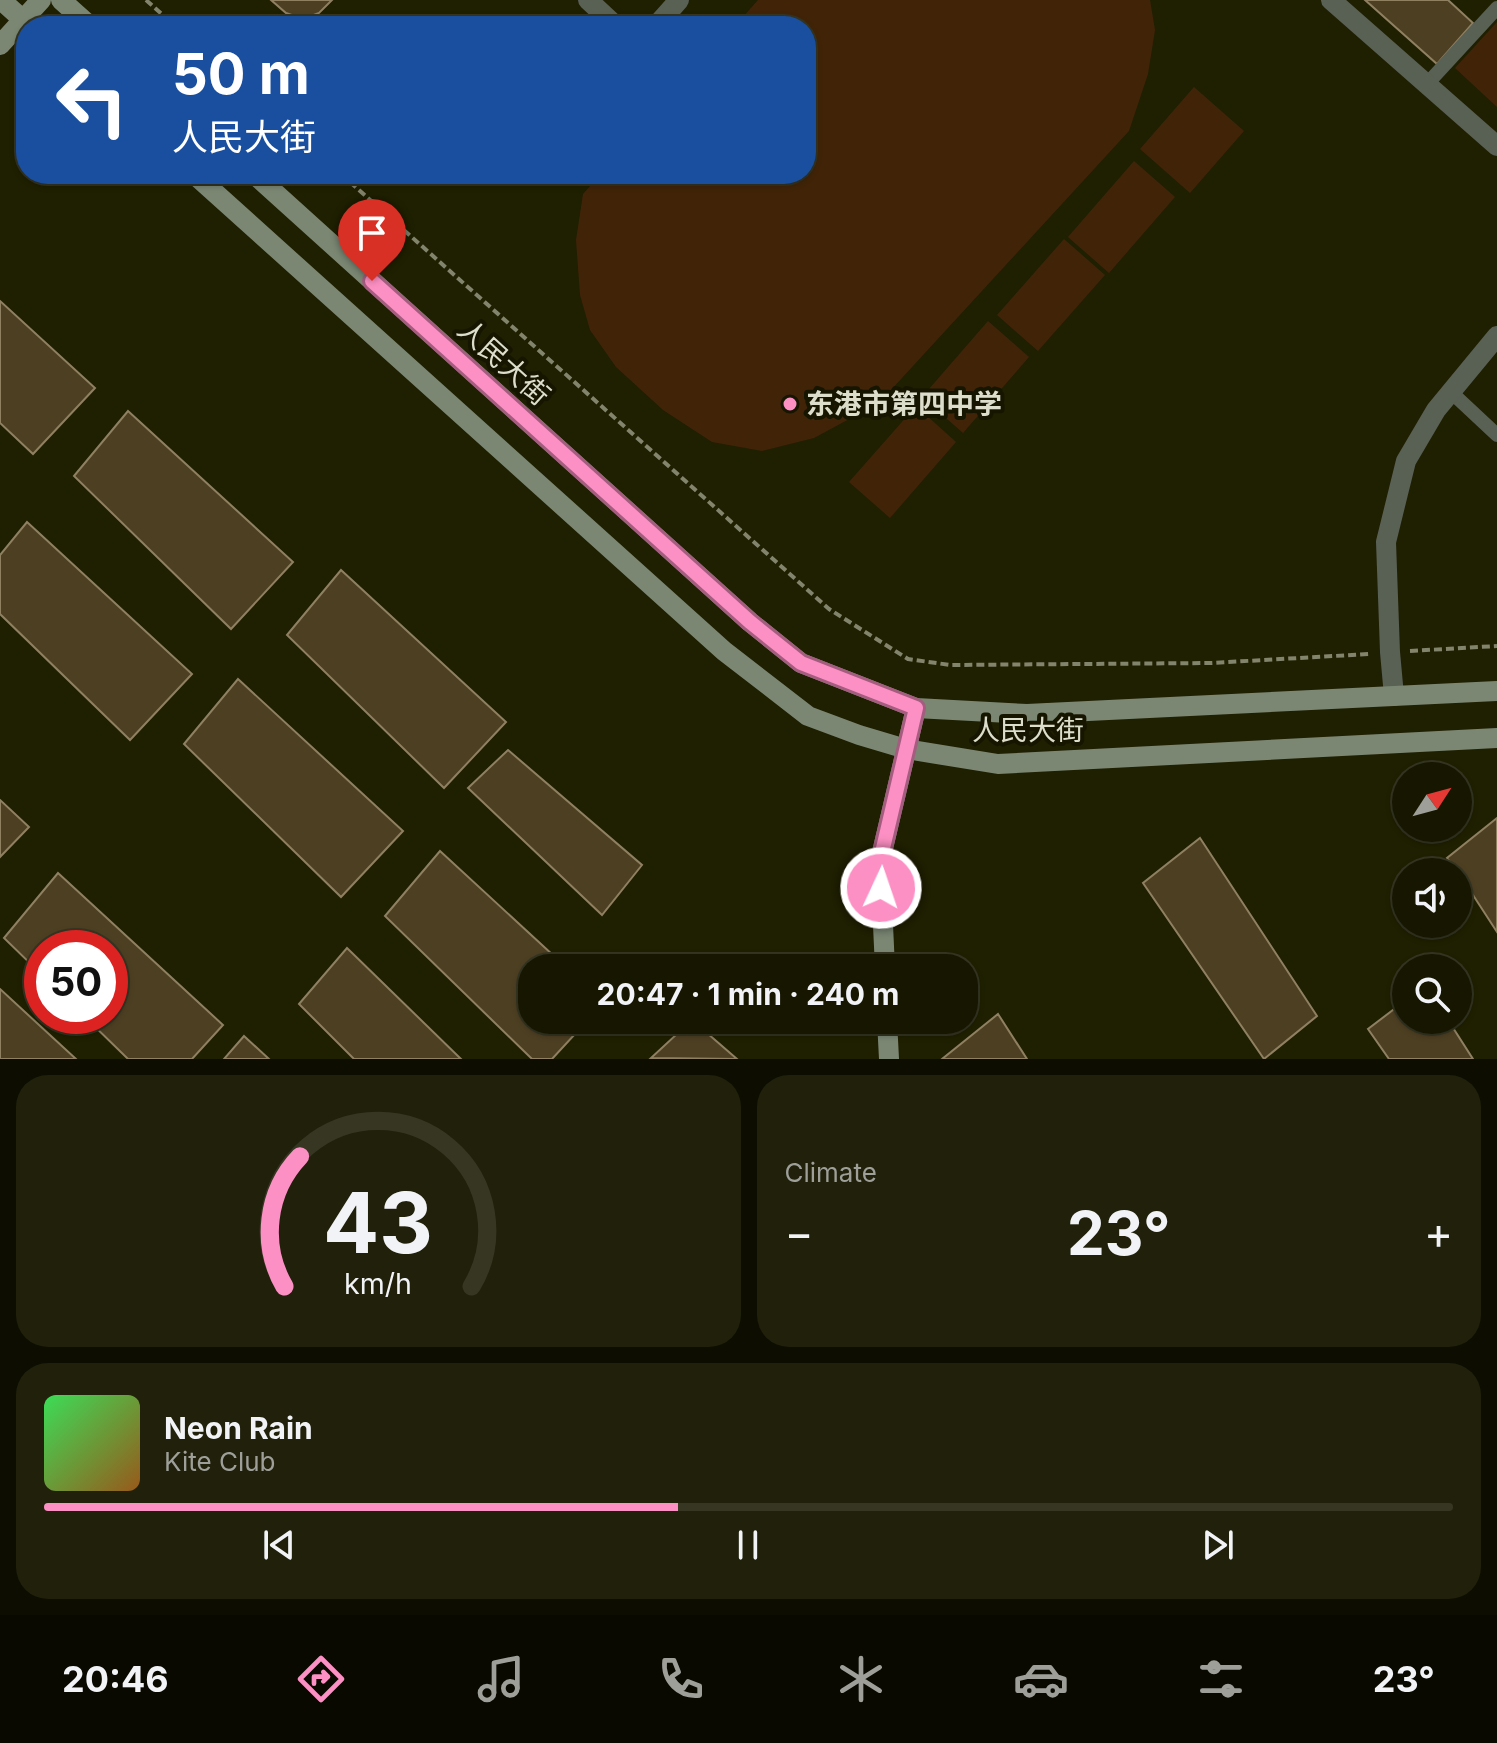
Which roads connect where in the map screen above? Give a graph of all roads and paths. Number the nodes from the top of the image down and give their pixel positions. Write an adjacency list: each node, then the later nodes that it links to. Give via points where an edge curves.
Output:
1 (1, 0): 8 (main road)
2 (61, 0): 9 (main road)
3 (146, 0): 10 (path)
4 (588, 0): 11 (street)
5 (679, 0): 12 (street)
6 (1331, 0): 15 (street)
7 (1497, 8): 15 (lane)
8 (19, 16)
9 (79, 16)
10 (164, 16)
11 (605, 16)
12 (665, 16)
13 (16, 32): 14 (main road)
14 (0, 45)
15 (1427, 84): 16 (street)
16 (1497, 146)
17 (205, 184): 29 (main road, 人民大街, via 724,651 808,716)
18 (265, 184): 27 (main road, 人民大街, via 750,622 801,663)
19 (352, 184): 24 (path, via 829,609 908,659 950,665 1211,663)
20 (1497, 336): 21 (street)
21 (1451, 392): 22 (lane); 24 (street, via 1406,461 1386,542)
22 (1497, 435)
23 (1497, 646): 24 (path)
24 (1390, 652): 26 (street)
25 (1497, 691): 26 (main road, 人民大街)
26 (1394, 696): 27 (main road, 人民大街, via 1027,714)
27 (916, 708): 29 (main road)
28 (1497, 738): 29 (main road, 人民大街, via 998,764)
29 (906, 749): 30 (main road, via 880,861)
30 (884, 954)
31 (888, 1034): 32 (main road)
32 (889, 1059)

